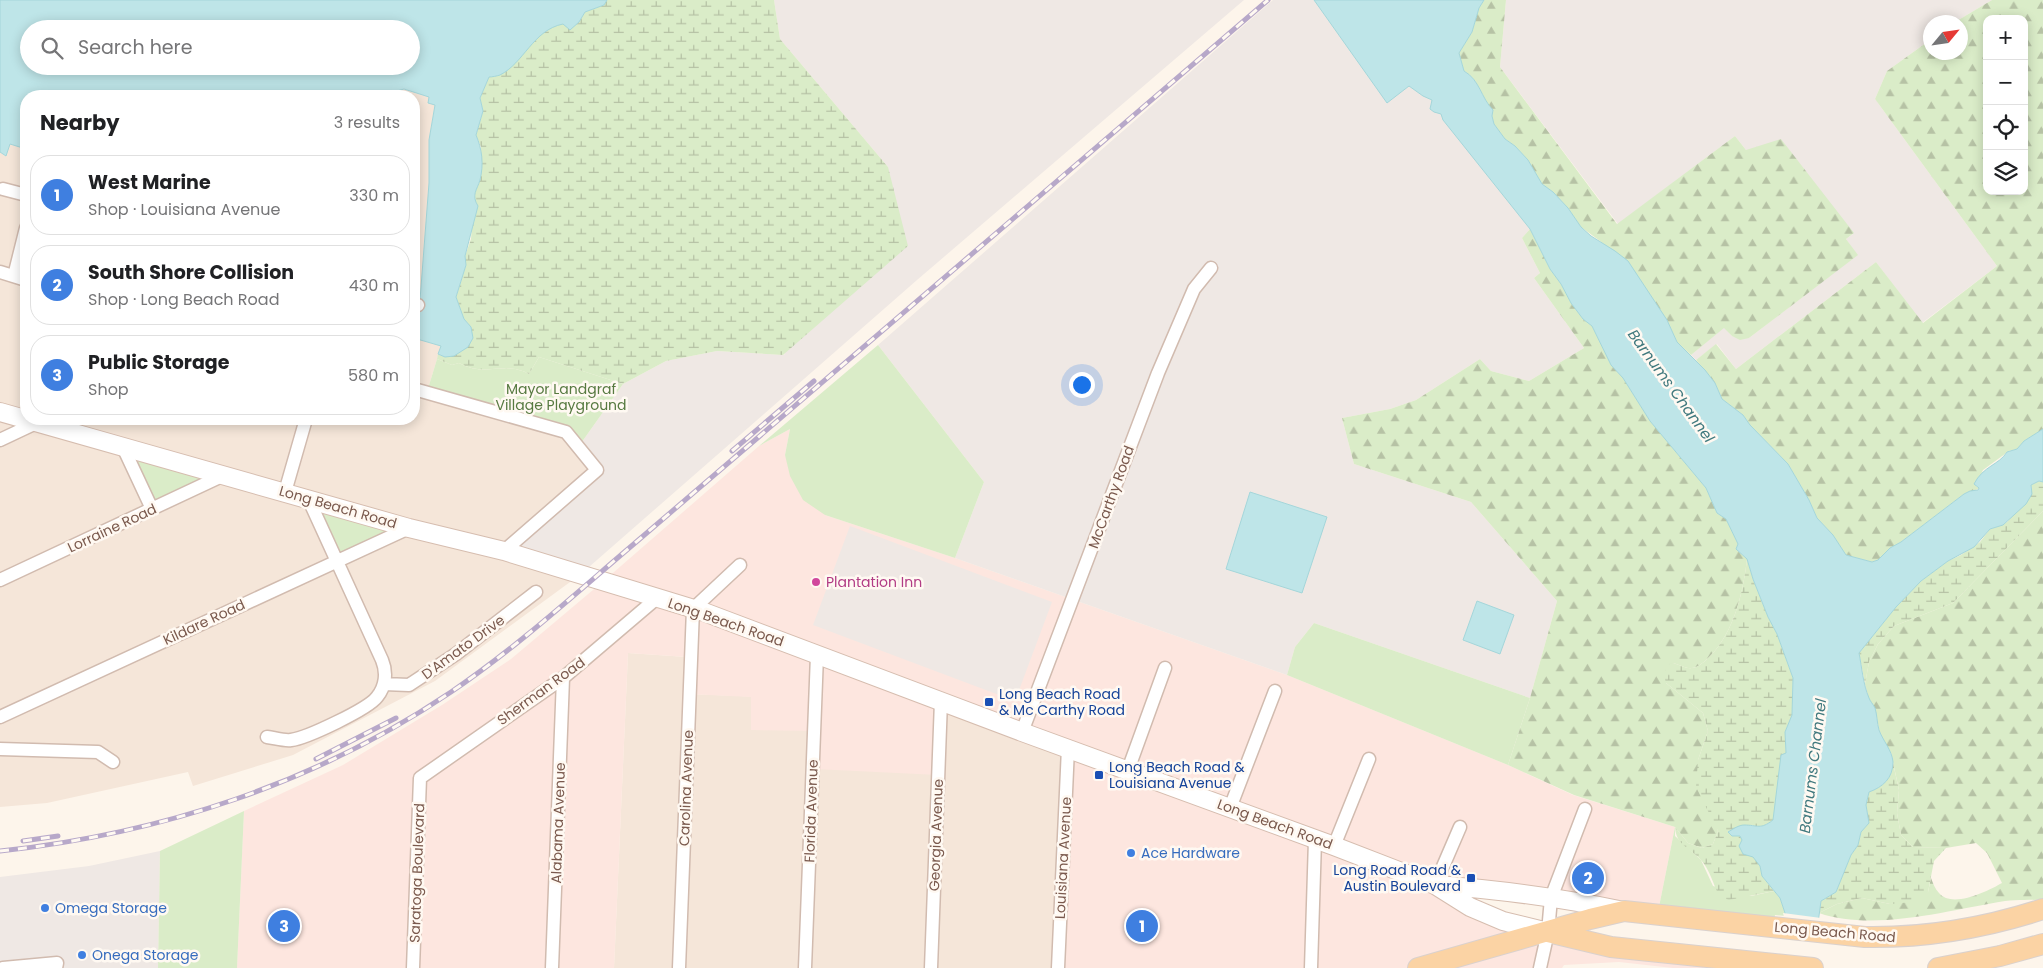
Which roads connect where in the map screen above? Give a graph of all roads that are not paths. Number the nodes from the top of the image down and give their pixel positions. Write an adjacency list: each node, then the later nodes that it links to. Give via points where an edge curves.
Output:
1 (2, 188): 2 (street)
2 (20, 193)
3 (1211, 268): 33 (street, McCarthy Road, via 1194,289 1158,373)
4 (0, 272): 5 (street)
5 (20, 278)
6 (420, 391): 19 (street, via 566,432 597,470)
7 (0, 412): 8 (main road, Long Beach Road)
8 (20, 418)
9 (32, 425): 12 (street)
10 (43, 425): 13 (main road, Long Beach Road)
11 (304, 425): 15 (street)
12 (0, 440)
13 (124, 447): 14 (main road, Long Beach Road); 17 (street)
14 (224, 475): 15 (main road, Long Beach Road); 17 (street, Lorraine Road)
15 (285, 492): 16 (main road, Long Beach Road)
16 (308, 498): 18 (main road, Long Beach Road); 20 (street)
17 (152, 509): 22 (street, Lorraine Road)
18 (408, 528): 19 (main road, Long Beach Road); 20 (street, Kildare Road)
19 (504, 551): 24 (main road, Long Beach Road)
20 (336, 561): 29 (street, via 382,660); 32 (street, Kildare Road)
21 (740, 565): 25 (street)
22 (0, 580)
23 (536, 592): 29 (street, D'Amato Drive, via 456,654 409,685)
24 (657, 598): 25 (main road, Long Beach Road); 28 (street, Sherman Road)
25 (693, 609): 26 (main road, Long Beach Road); 56 (street, Carolina Avenue)
26 (817, 655): 31 (main road, Long Beach Road); 57 (street, Florida Avenue)
27 (1165, 668): 39 (street)
28 (564, 678): 40 (street, Sherman Road); 55 (street, Alabama Avenue)
29 (384, 684): 34 (street, via 371,703 321,729 290,740)
30 (1275, 691): 41 (street)
31 (941, 701): 33 (main road, Long Beach Road); 58 (street, Georgia Avenue)
32 (0, 717)
33 (1022, 732): 35 (main road, Long Beach Road)
34 (268, 737)
35 (1068, 748): 39 (main road, Long Beach Road); 59 (street, Louisiana Avenue)
36 (0, 749): 38 (street, via 98,752)
37 (1369, 759): 45 (street)
38 (112, 762)
39 (1128, 770): 41 (main road, Long Beach Road)
40 (420, 778): 54 (street, Saratoga Boulevard)
41 (1230, 808): 44 (main road, Long Beach Road)
42 (1585, 809): 47 (street)
43 (1460, 827): 46 (street)
44 (1315, 840): 45 (main road, Long Beach Road); 60 (street)
45 (1334, 846): 46 (main road, Long Beach Road)
46 (1435, 885): 47 (main road, Long Beach Road); 50 (main road, Long Beach Road, via 1470,907 1503,921)
47 (1552, 898): 49 (main road, Long Beach Road); 50 (street)
48 (2043, 909): 49 (main road, Long Beach Road, via 2008,921 1903,938 1866,938)
49 (1624, 911): 50 (main road, Long Beach Road)
50 (1548, 932): 61 (main road); 62 (street); 63 (main road, Long Beach Road, via 1611,947)
51 (2043, 944): 64 (main road)
52 (56, 966): 53 (street)
53 (3, 968)
54 (414, 968)
55 (552, 968)
56 (679, 968)
57 (805, 968)
58 (931, 968)
59 (1058, 968)
60 (1312, 968)
61 (1418, 968)
62 (1540, 968)
63 (1813, 968)
64 (1938, 968)

